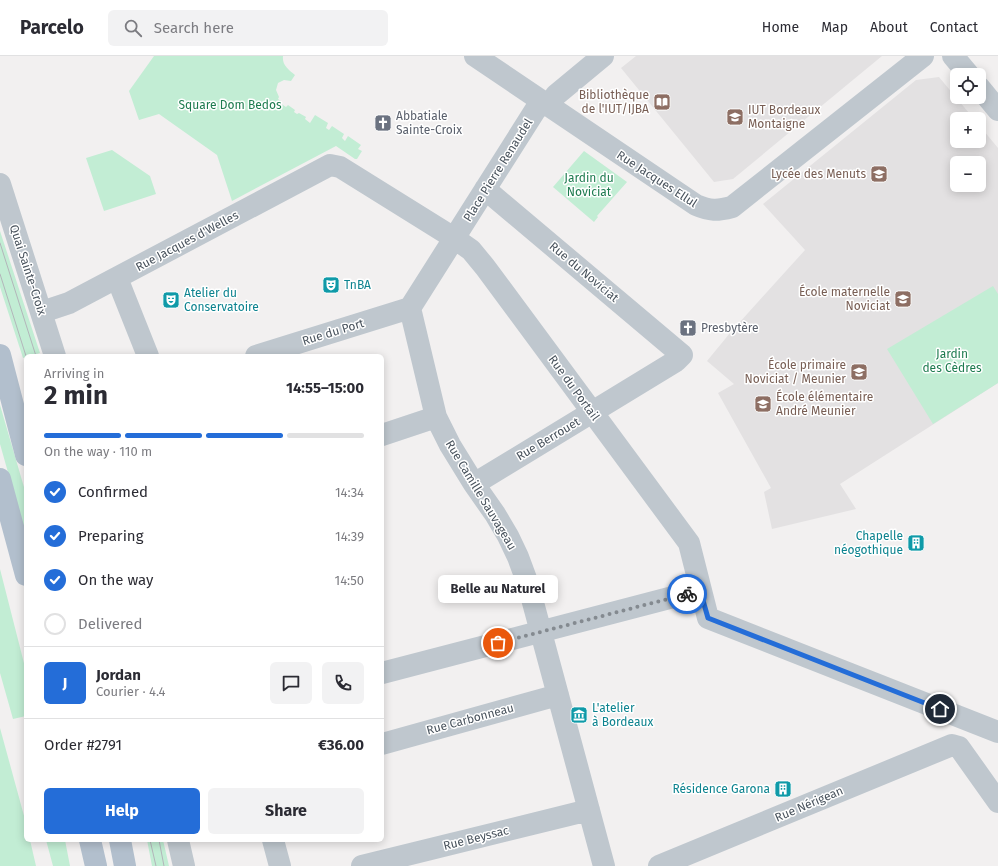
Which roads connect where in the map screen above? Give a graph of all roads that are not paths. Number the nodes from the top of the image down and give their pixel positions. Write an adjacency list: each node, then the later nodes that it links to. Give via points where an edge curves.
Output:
1 (603, 56): 7 (street, Place Pierre Renaudel)
2 (923, 56): 7 (street, Rue Jacques Ellul, via 732,207 718,211 696,205)
3 (953, 56): 5 (street)
4 (477, 58): 7 (street)
5 (963, 68)
6 (986, 95): 8 (street)
7 (545, 104): 10 (street, Place Pierre Renaudel)
8 (998, 110)
9 (0, 184): 14 (street, Quai Sainte-Croix)
10 (485, 189): 11 (street, Place Pierre Renaudel); 19 (street, Rue du Noviciat)
11 (454, 238): 12 (street, Rue Jacques d'Welles, via 340,167 330,165); 13 (street, Place Pierre Renaudel); 20 (street, Rue du Portail, via 472,250 486,267)
12 (117, 278): 14 (street, Rue Jacques d'Welles, via 69,303); 16 (street)
13 (410, 308): 17 (street, Rue du Port); 21 (street, Rue Camille Sauvageau)
14 (42, 312): 15 (street, Quai Sainte-Croix)
15 (55, 354)
16 (147, 354)
17 (262, 354)
18 (0, 355): 23 (main road)
19 (682, 355): 20 (street, Rue Berrouet)
20 (592, 412): 25 (street, Rue Berrouet); 27 (street, Rue du Portail, via 689,543)
21 (436, 417): 22 (street); 25 (street, Rue Camille Sauvageau)
22 (384, 434)
23 (24, 447)
24 (0, 479): 26 (main road)
25 (474, 484): 28 (street, Rue Camille Sauvageau, via 498,519 518,557)
26 (24, 568)
27 (700, 590): 28 (street); 31 (street, via 708,618)
28 (541, 632): 29 (street); 30 (street, Rue Camille Sauvageau)
29 (384, 672)
30 (558, 695): 33 (street, Rue Carbonneau); 36 (street, Rue Camille Sauvageau)
31 (969, 721): 32 (street); 34 (street)
32 (998, 732)
33 (384, 743)
34 (959, 747): 35 (street); 47 (street, Rue Nérigean, via 952,744)
35 (998, 802)
36 (589, 810): 45 (street, Rue Beyssac); 46 (street, Rue Camille Sauvageau)
37 (90, 842): 41 (main road)
38 (120, 842): 42 (main road)
39 (178, 842): 43 (street)
40 (273, 842): 44 (street)
41 (96, 866)
42 (125, 866)
43 (184, 866)
44 (280, 866)
45 (362, 866)
46 (604, 866)
47 (659, 866)

